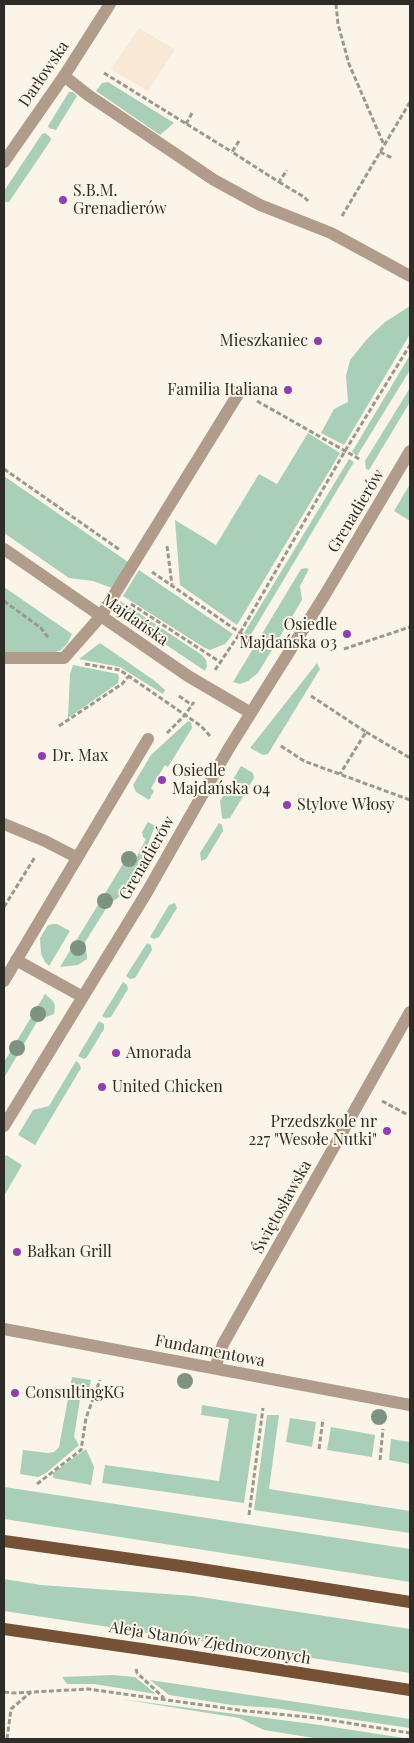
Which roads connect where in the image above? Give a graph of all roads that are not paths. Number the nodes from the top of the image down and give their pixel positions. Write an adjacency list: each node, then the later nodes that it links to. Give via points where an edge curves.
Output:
1 (110, 4): 2 (street, Darłowska)
2 (64, 76): 3 (street, Darłowska); 5 (street, via 214,180 260,205 331,233)
3 (8, 147): 4 (street, Darłowska)
4 (4, 162)
5 (410, 276)
6 (240, 391): 9 (street)
7 (410, 451): 11 (street, Grenadierów)
8 (4, 549): 9 (street, Majdańska)
9 (101, 616): 10 (street, via 64,658); 11 (street, Majdańska)
10 (4, 658)
11 (251, 714): 17 (street, Grenadierów)
12 (148, 739): 14 (street)
13 (4, 824): 14 (street)
14 (76, 857): 15 (street)
15 (16, 960): 16 (street); 17 (street)
16 (4, 980)
17 (83, 997): 19 (street, Grenadierów)
18 (410, 1012): 21 (street, Świętosławska, via 223,1344)
19 (4, 1126)
20 (4, 1328): 21 (street, Fundamentowa)
21 (215, 1368): 22 (street, Fundamentowa)
22 (410, 1405)
23 (4, 1542): 24 (main road)
24 (410, 1602)
25 (4, 1629): 26 (main road, Aleja Stanów Zjednoczonych)
26 (410, 1690)

